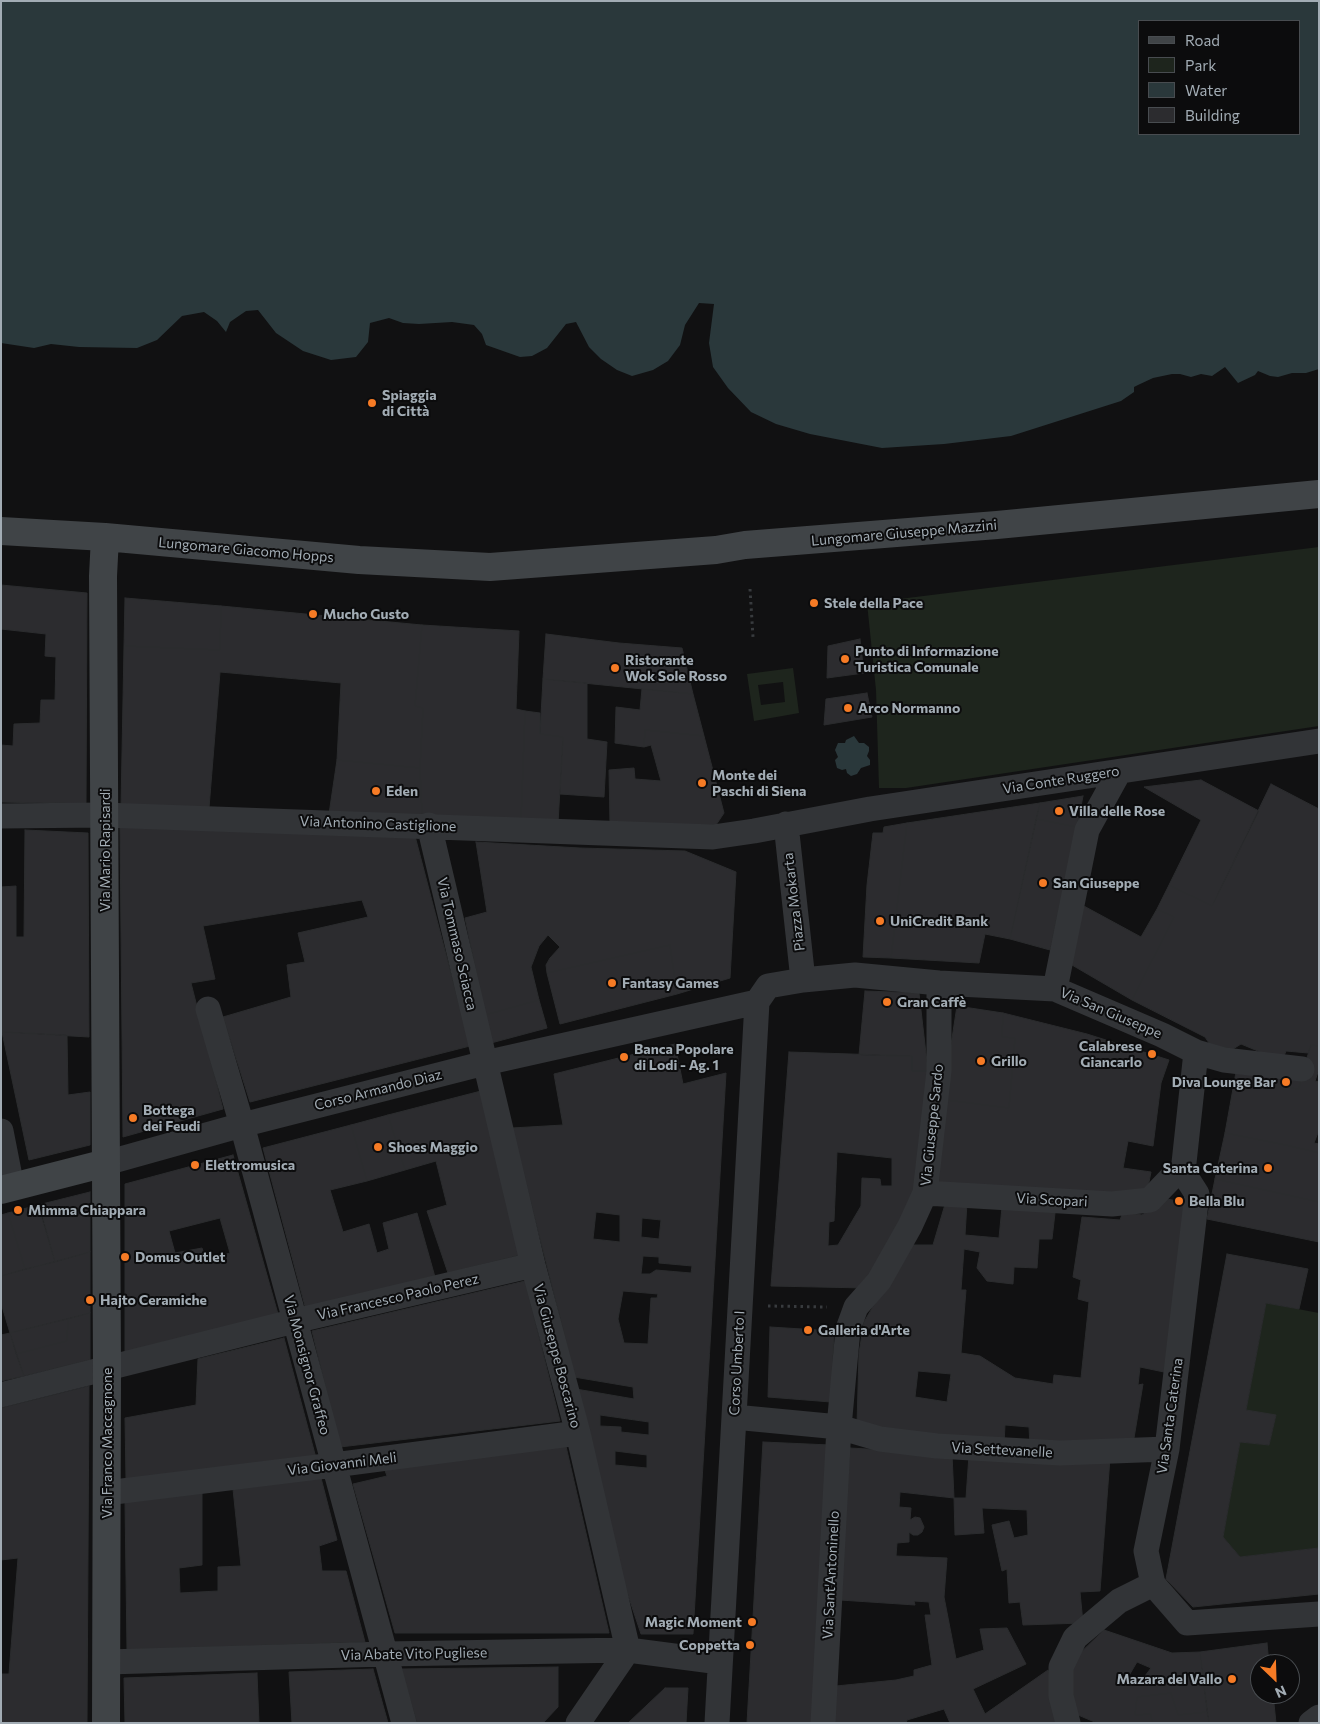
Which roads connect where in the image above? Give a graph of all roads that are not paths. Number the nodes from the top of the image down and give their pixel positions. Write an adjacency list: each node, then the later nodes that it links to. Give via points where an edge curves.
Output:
1 (1319, 494): 4 (main road, Lungomare Giuseppe Mazzini)
2 (1, 531): 3 (main road, Lungomare Giacomo Hopps)
3 (105, 537): 4 (main road, Lungomare Giacomo Hopps, via 359,560); 7 (main road, Via Mario Rapisardi)
4 (490, 568)
5 (1319, 741): 6 (street, Via Conte Ruggero)
6 (1119, 772): 9 (street, Via Conte Ruggero); 13 (street, via 1087,830)
7 (104, 814): 8 (street, Via Antonino Castiglione); 10 (street, Via Antonino Castiglione); 21 (main road, Via Mario Rapisardi)
8 (1, 816)
9 (795, 823): 10 (street, Via Antonino Castiglione, via 713,837); 11 (street, Piazza Mokarta)
10 (429, 825): 17 (street, Via Tommaso Sciacca)
11 (803, 980): 12 (street, Via San Giuseppe, via 855,975); 14 (street, via 768,986)
12 (939, 983): 13 (street, Via San Giuseppe); 24 (street, Via Giuseppe Sardo, via 939,1071)
13 (1055, 989): 16 (street, Via San Giuseppe)
14 (757, 1002): 17 (street, Corso Armando Diaz); 29 (street, Corso Umberto I)
15 (208, 1009): 19 (street, Via Monsignor Graffeo)
16 (1196, 1052): 18 (street, Via San Giuseppe, via 1224,1060); 22 (street)
17 (486, 1063): 19 (street, Corso Armando Diaz); 25 (street, Via Giuseppe Boscarino)
18 (1302, 1069)
19 (242, 1125): 21 (street, Corso Armando Diaz); 26 (street, Via Monsignor Graffeo)
20 (1, 1131): 23 (street)
21 (106, 1163): 23 (main road, Corso Armando Diaz); 27 (main road, Via Franco Maccagnone)
22 (1177, 1175): 24 (street, Via Scopari, via 1150,1200 1112,1204); 32 (street, Via Santa Caterina, via 1197,1194)
23 (7, 1188)
24 (924, 1193): 30 (street, Via Giuseppe Sardo, via 910,1226 879,1281 856,1307 848,1329)
25 (533, 1265): 26 (street, Via Francesco Paolo Perez); 31 (street, Via Giuseppe Boscarino)
26 (295, 1321): 27 (street, Via Francesco Paolo Perez); 33 (street, Via Monsignor Graffeo)
27 (107, 1369): 28 (street, Via Francesco Paolo Perez); 34 (main road, Via Franco Maccagnone)
28 (1, 1394)
29 (734, 1417): 30 (street, Via Settevanelle); 40 (street, Corso Umberto I)
30 (839, 1427): 32 (street, Via Settevanelle, via 880,1439 986,1449 1060,1453); 46 (street, Via Sant'Antoninello)
31 (578, 1433): 33 (street, Via Giovanni Meli); 37 (street, Via Giuseppe Boscarino)
32 (1167, 1449): 35 (street, Via Santa Caterina, via 1146,1551)
33 (334, 1466): 34 (street, Via Giovanni Meli); 38 (street, Via Monsignor Graffeo)
34 (106, 1493): 39 (main road, Via Franco Maccagnone)
35 (1154, 1584): 36 (street, Via Santa Caterina, via 1187,1623); 47 (street, via 1119,1601 1075,1638 1061,1667 1061,1696)
36 (1319, 1614)
37 (628, 1650): 38 (street, Via Abate Vito Pugliese); 40 (street, Via Abate Vito Pugliese); 44 (street)
38 (385, 1654): 39 (street, Via Abate Vito Pugliese); 43 (street, Via Monsignor Graffeo)
39 (107, 1662): 42 (main road, Via Franco Maccagnone)
40 (720, 1662): 45 (street, Corso Umberto I)
41 (1319, 1717): 48 (street)
42 (106, 1723)
43 (404, 1723)
44 (578, 1723)
45 (717, 1723)
46 (823, 1723)
47 (1068, 1723)
48 (1310, 1723)

